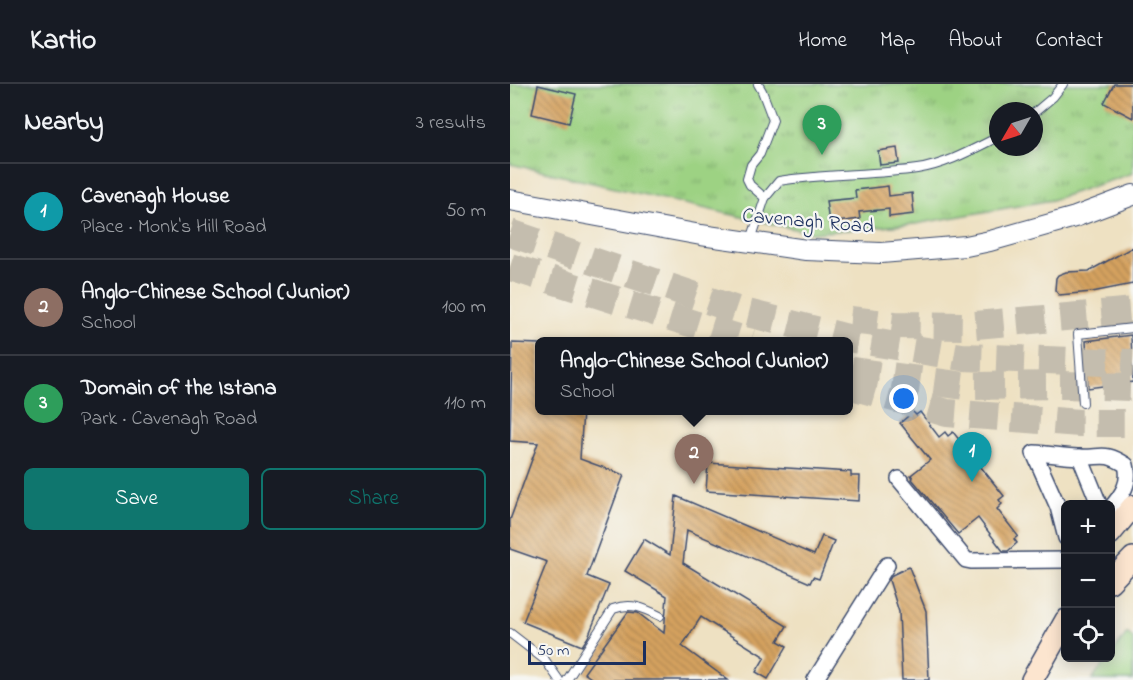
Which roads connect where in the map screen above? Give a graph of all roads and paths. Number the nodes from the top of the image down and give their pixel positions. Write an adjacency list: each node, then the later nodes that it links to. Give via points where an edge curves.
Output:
1 (758, 84): 6 (lane, via 773,120 747,179)
2 (1063, 84): 3 (lane)
3 (1043, 105)
4 (989, 141): 6 (lane, via 918,169 779,181)
5 (1133, 195): 8 (street, Cavenagh Road, via 1075,217 966,246 881,253 806,250)
6 (765, 198): 8 (lane)
7 (510, 200): 8 (street, Cavenagh Road)
8 (750, 241)
9 (1133, 328): 10 (lane, via 1078,334)
10 (1083, 404)
11 (1080, 458): 13 (street); 14 (street, via 1104,455 1126,465 1128,481); 16 (street, via 1034,453)
12 (899, 479): 19 (street, via 966,560)
13 (1097, 500)
14 (1115, 503)
15 (1133, 506): 17 (main road)
16 (1061, 520)
17 (1115, 528)
18 (1133, 558): 21 (main road)
19 (1061, 560)
20 (887, 565): 27 (street)
21 (1115, 577)
22 (660, 616): 26 (lane, via 640,606 613,609)
23 (1061, 627): 28 (main road)
24 (510, 633): 25 (lane, via 545,660)
25 (559, 680)
26 (567, 680)
27 (815, 680)
28 (1032, 680)

